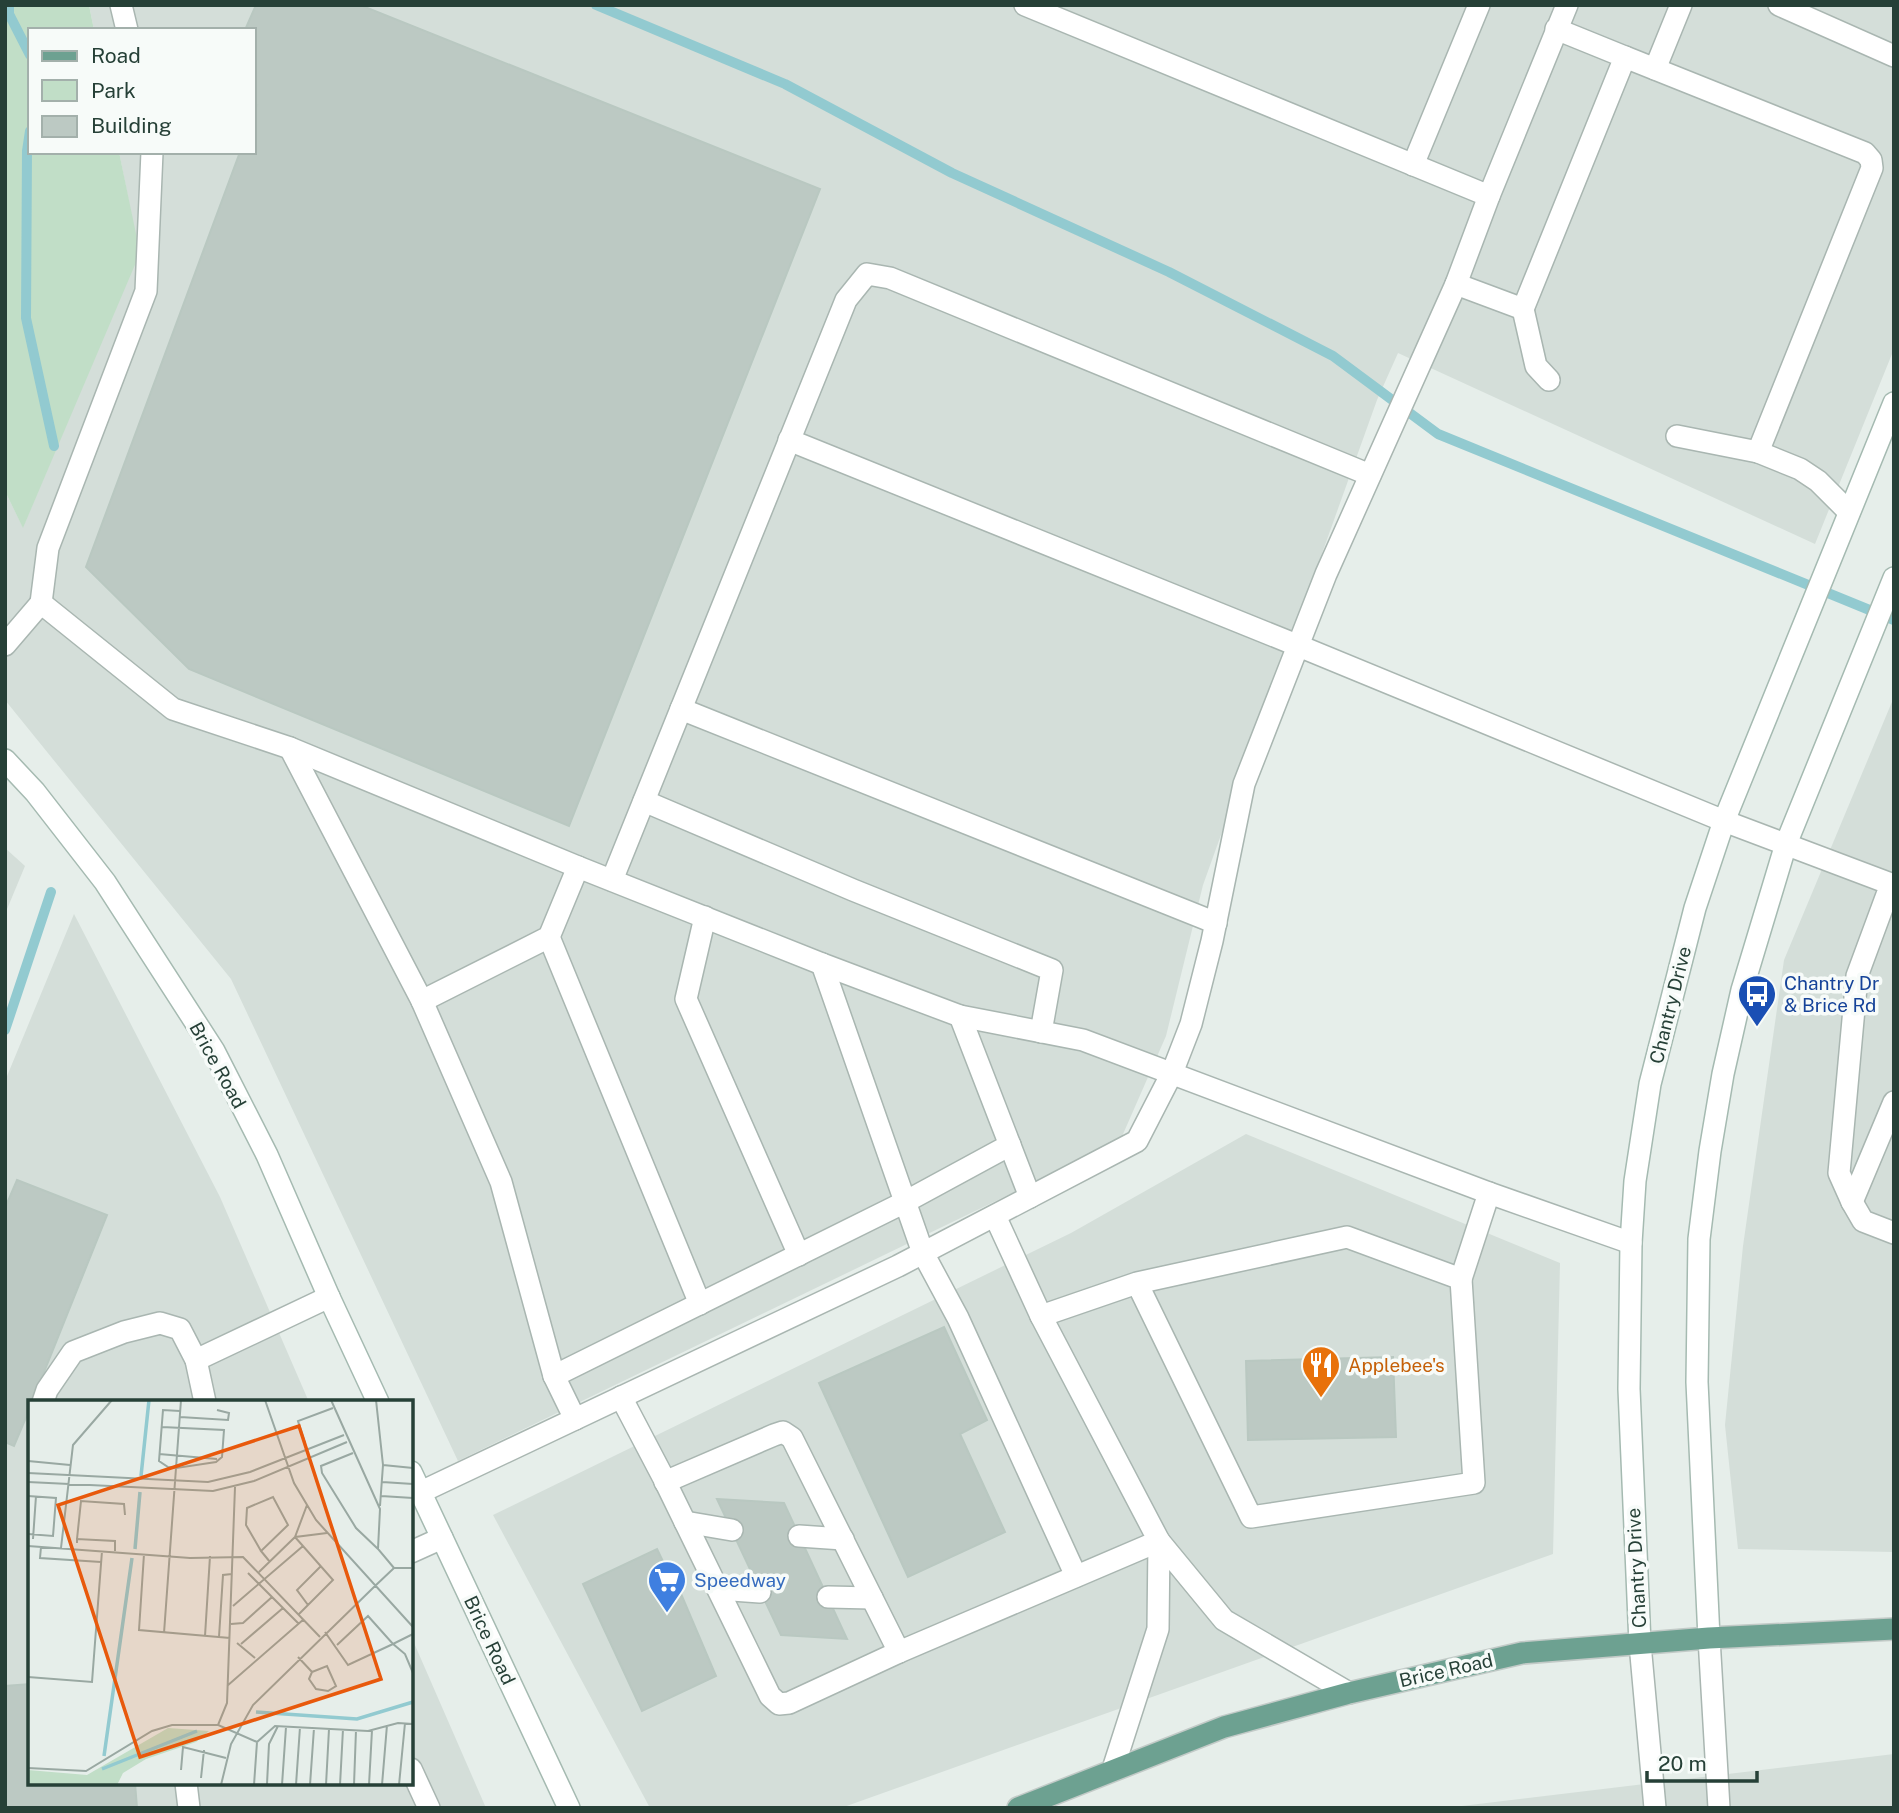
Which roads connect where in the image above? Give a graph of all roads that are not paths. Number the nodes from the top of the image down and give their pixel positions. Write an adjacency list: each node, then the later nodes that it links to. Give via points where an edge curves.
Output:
1 (121, 5): 7 (street)
2 (1025, 5): 13 (street)
3 (1479, 5): 13 (street)
4 (1567, 5): 8 (street)
5 (1681, 5): 11 (street)
6 (1779, 5): 9 (street)
7 (127, 28)
8 (1556, 29): 10 (street); 14 (street)
9 (1894, 56)
10 (1625, 57): 11 (street); 16 (street)
11 (1655, 69): 21 (street, via 1871,159 1872,169)
12 (152, 154): 25 (street, via 146,291 48,548)
13 (1413, 164): 14 (street)
14 (1489, 195): 15 (street)
15 (1456, 284): 16 (street); 22 (street)
16 (1524, 309): 17 (street, via 1536,366)
17 (1549, 380)
18 (1894, 403): 23 (street, Chantry Drive)
19 (1676, 436): 21 (street)
20 (789, 440): 22 (street, via 846,300 867,274 890,278); 27 (street); 28 (street)
21 (1758, 452): 23 (street, via 1800,469)
22 (1370, 475): 27 (street)
23 (1849, 512): 32 (street, Chantry Drive)
24 (1894, 578): 33 (street)
25 (41, 603): 26 (street); 29 (street, via 173,709)
26 (5, 645)
27 (1299, 646): 32 (street); 38 (street, via 1244,784)
28 (681, 709): 31 (street); 38 (street)
29 (290, 748): 34 (street); 41 (street)
30 (5, 760): 58 (street, Brice Road, via 105,882 214,1051 267,1155)
31 (644, 801): 35 (street); 43 (street, via 1052,970)
32 (1724, 821): 33 (street); 53 (street, Chantry Drive, via 1695,908 1650,1084)
33 (1786, 844): 36 (street); 84 (street, via 1742,990 1723,1074 1699,1239 1697,1382)
34 (578, 867): 35 (street); 39 (street)
35 (612, 880): 37 (street)
36 (1893, 882): 50 (street, via 1857,976 1839,1173)
37 (705, 917): 40 (street); 55 (street, via 686,999)
38 (1216, 923): 44 (street, via 1191,1024)
39 (549, 937): 41 (street); 59 (street)
40 (822, 964): 42 (street); 49 (street)
41 (422, 1001): 62 (street, via 501,1182)
42 (960, 1016): 43 (street); 46 (street)
43 (1041, 1032): 44 (street, via 1083,1040)
44 (1172, 1073): 47 (street); 48 (street, via 1136,1141)
45 (1894, 1102): 50 (street)
46 (1010, 1145): 48 (street); 49 (street)
47 (1489, 1193): 53 (street); 56 (street)
48 (1030, 1197): 51 (street)
49 (905, 1202): 54 (street); 55 (street)
50 (1852, 1202): 52 (street, via 1863,1221)
51 (995, 1216): 54 (street); 60 (street)
52 (1894, 1233)
53 (1630, 1243): 85 (street, Chantry Drive, via 1629,1389)
54 (923, 1253): 63 (street); 78 (street, via 958,1318)
55 (799, 1255): 59 (street)
56 (1461, 1279): 57 (street, via 1347,1237); 57 (street, via 1475,1483 1251,1517)
57 (1137, 1283): 60 (street)
58 (329, 1297): 61 (street); 66 (street, Brice Road)
59 (699, 1304): 62 (street)
60 (1041, 1316): 76 (street)
61 (196, 1360): 64 (street, via 180,1329 160,1324 124,1332 73,1352); 65 (street)
62 (554, 1376): 67 (street)
63 (621, 1397): 67 (street); 69 (street)
64 (44, 1400)
65 (205, 1400)
66 (377, 1400)
67 (575, 1419): 70 (street)
68 (413, 1476): 70 (street, Brice Road)
69 (666, 1482): 71 (street); 75 (street, via 783,1432 793,1438)
70 (421, 1492): 74 (street, Brice Road)
71 (685, 1522): 72 (street); 79 (street)
72 (732, 1530)
73 (799, 1536): 75 (street)
74 (442, 1538): 77 (street); 93 (street, Brice Road)
75 (843, 1539): 82 (street)
76 (1158, 1541): 78 (street); 87 (street, via 1224,1620); 88 (street, via 1158,1629)
77 (413, 1551)
78 (1076, 1576): 86 (street)
79 (718, 1589): 80 (street); 86 (street, via 770,1696 779,1704)
80 (760, 1592)
81 (828, 1597): 82 (street)
82 (872, 1598): 86 (street)
83 (1894, 1629): 84 (main road, Brice Road)
84 (1709, 1638): 85 (main road, Brice Road); 96 (street)
85 (1640, 1644): 87 (main road, Brice Road, via 1522,1653); 95 (street, Chantry Drive)
86 (899, 1652)
87 (1349, 1693): 88 (main road, Brice Road, via 1224,1727)
88 (1113, 1769): 94 (main road, Brice Road)
89 (413, 1773): 92 (street)
90 (186, 1785): 91 (street)
91 (189, 1808)
92 (429, 1808)
93 (569, 1808)
94 (1018, 1808)
95 (1655, 1808)
96 (1720, 1808)

